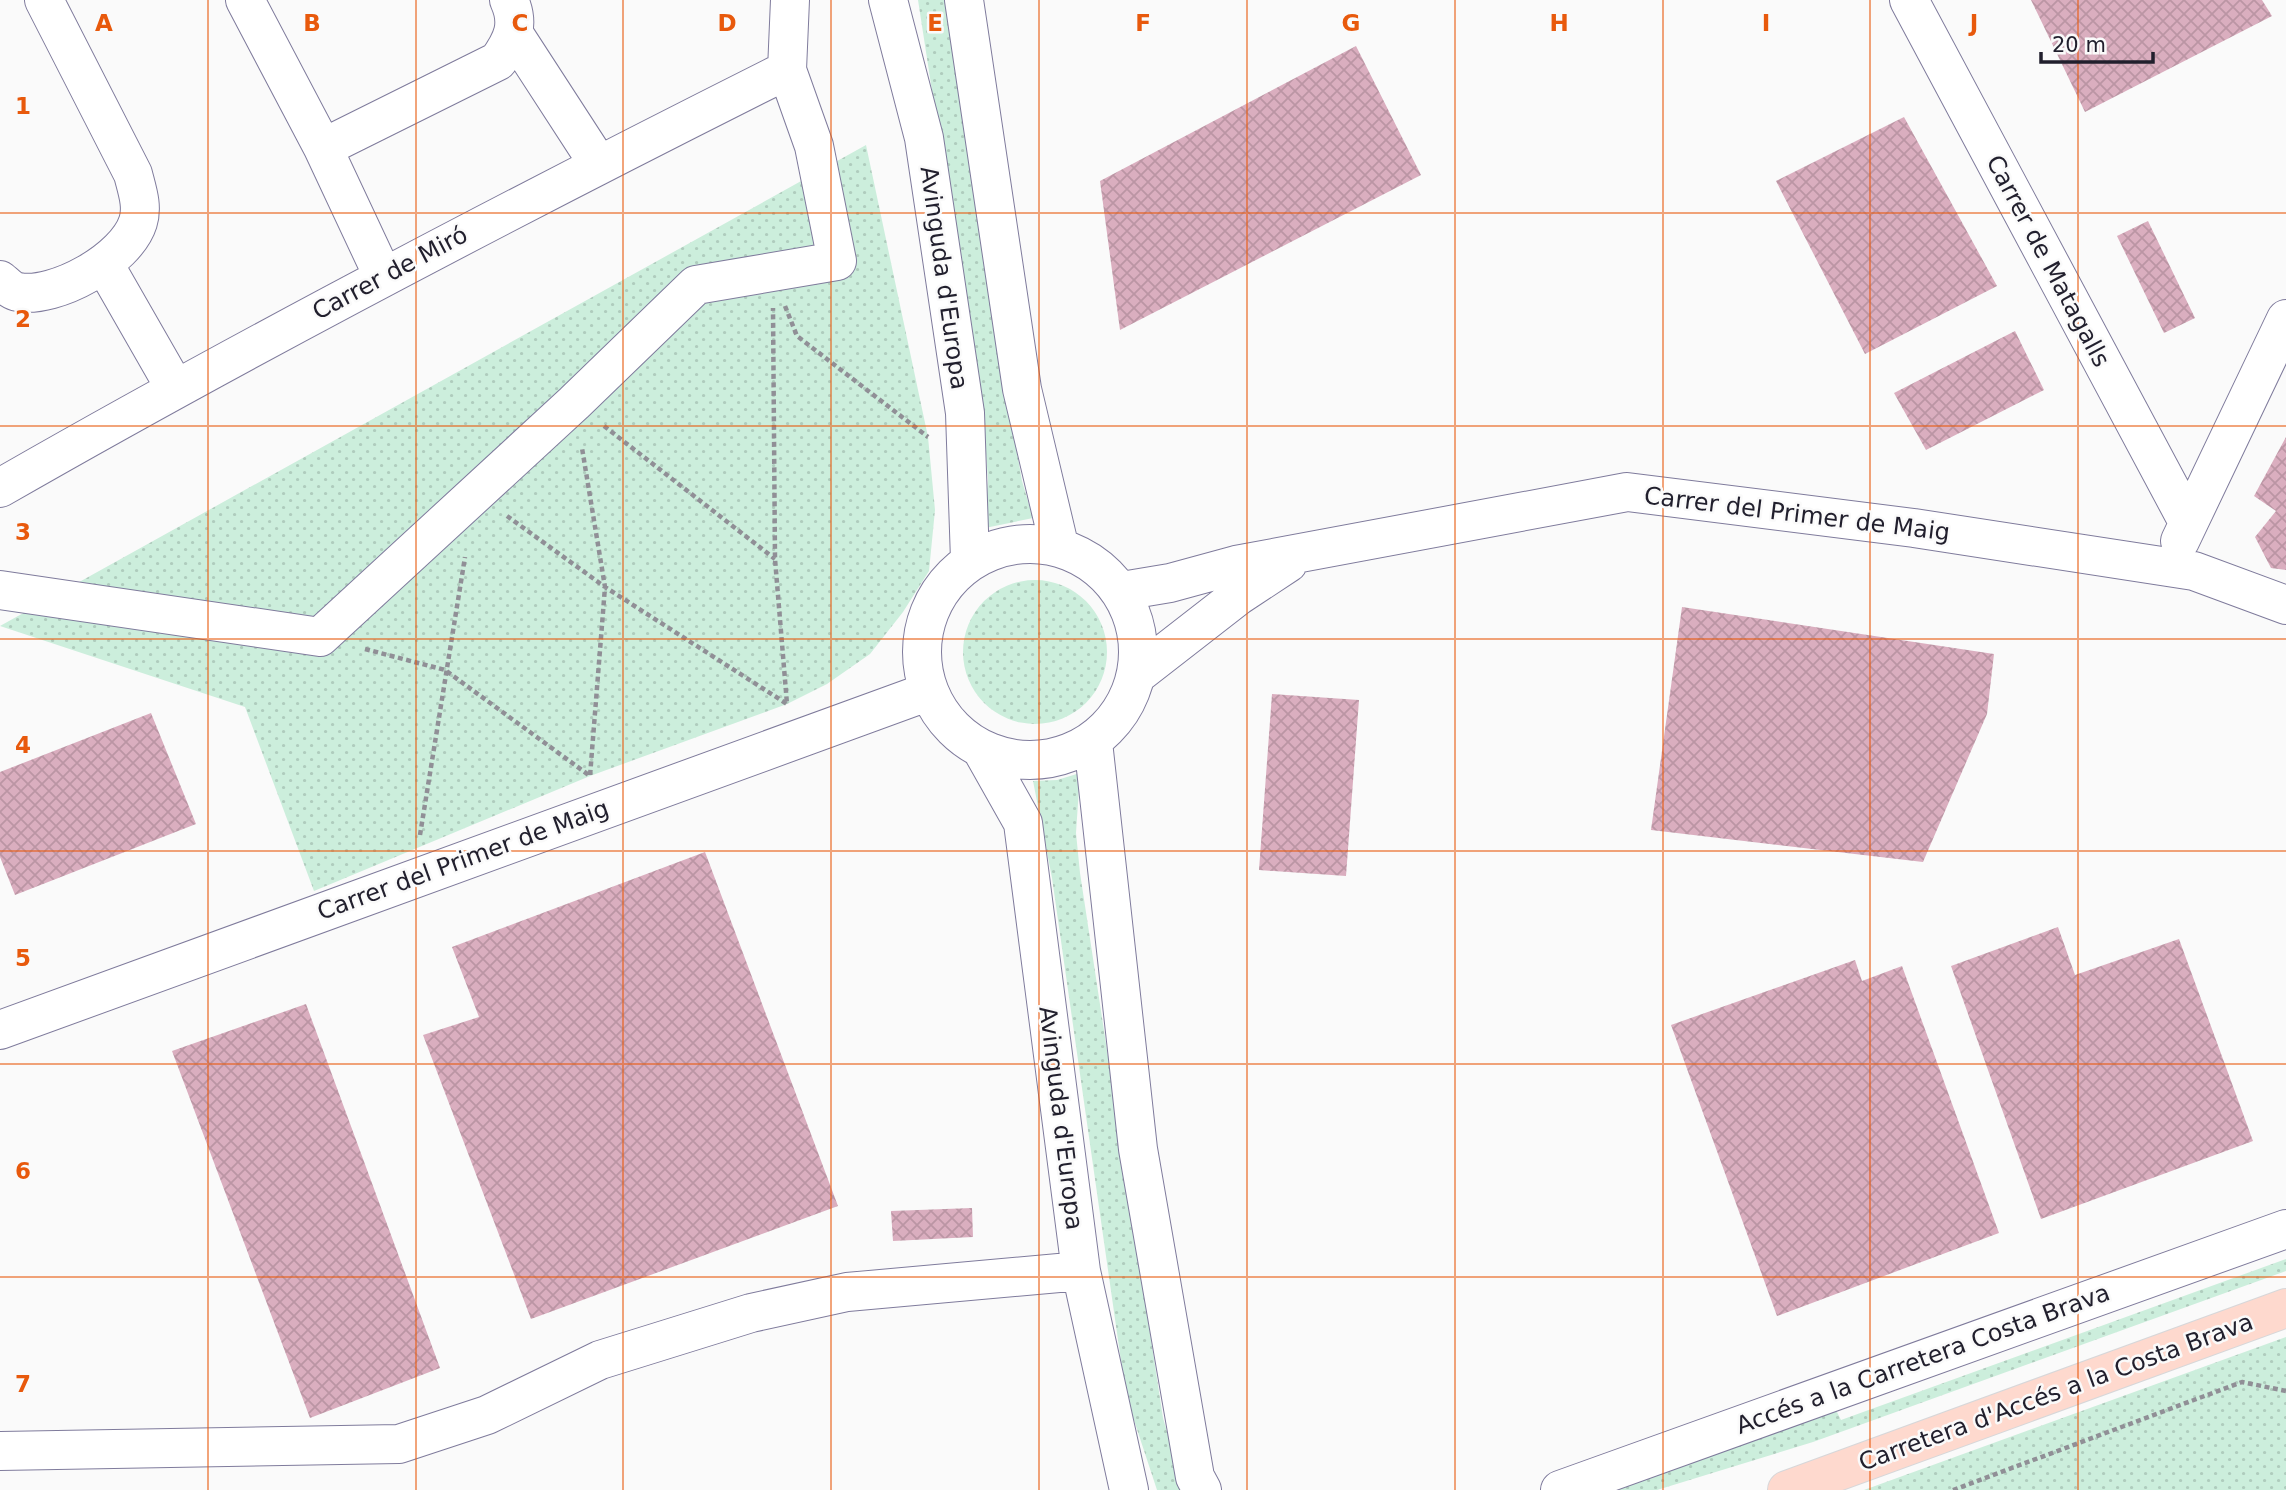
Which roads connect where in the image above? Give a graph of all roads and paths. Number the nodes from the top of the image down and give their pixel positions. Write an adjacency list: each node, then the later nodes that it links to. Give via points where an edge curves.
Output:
1 (44, 0): 11 (street, via 133,174 140,202 138,223)
2 (245, 0): 9 (street)
3 (790, 0): 8 (street)
4 (888, 0): 25 (street, Avinguda d'Europa, via 924,138 965,414)
5 (964, 0): 22 (street, via 1022,389)
6 (1909, 0): 21 (street, Carrer de Matagalls)
7 (512, 17): 9 (street, via 498,61); 10 (street)
8 (787, 69): 10 (street, Carrer de Miró); 12 (street, via 814,146 837,261)
9 (323, 148): 13 (street)
10 (599, 164): 13 (street, Carrer de Miró)
11 (104, 264): 14 (street, via 48,291 15,292); 16 (street)
12 (773, 274): 17 (street, via 696,285); 18 (path, via 797,336); 24 (path)
13 (383, 276): 16 (street, Carrer de Miró)
14 (0, 280)
15 (2286, 319): 21 (street)
16 (175, 388): 19 (street, Carrer de Miró)
17 (574, 404): 20 (street); 24 (path); 27 (path)
18 (928, 437)
19 (0, 488)
20 (476, 493): 27 (path); 31 (street); 32 (path)
21 (2188, 522): 26 (street)
22 (1059, 545): 25 (street, via 1015,542); 29 (street)
23 (1305, 552): 26 (street, Carrer del Primer de Maig, via 1627,492 1914,528); 29 (street, Carrer del Primer de Maig); 33 (street, Carrer del Primer de Maig, via 1238,596)
24 (775, 559): 27 (path, via 787,704)
25 (970, 560): 34 (street, via 938,591 920,636)
26 (2180, 569): 30 (street, Carrer del Primer de Maig)
27 (605, 587): 32 (path, via 590,776)
28 (0, 590): 31 (street)
29 (1122, 591): 33 (street, via 1139,631)
30 (2286, 605)
31 (320, 637): 32 (path)
32 (445, 670): 37 (path)
33 (1139, 673): 35 (street, via 1123,712)
34 (927, 692): 36 (street, via 949,727); 38 (street, Carrer del Primer de Maig)
35 (1093, 742): 36 (street, via 1043,761); 45 (street, via 1138,1149 1195,1477)
36 (984, 752): 40 (street, Avinguda d'Europa, via 1023,823)
37 (418, 846)
38 (0, 1030)
39 (2286, 1229): 46 (street, Accés a la Carretera Costa Brava)
40 (1081, 1271): 43 (street, via 847,1292 751,1313 600,1360 487,1415 399,1444); 44 (street, Avinguda d'Europa)
41 (2286, 1308): 47 (main road, Carretera d'Accés a la Costa Brava)
42 (2286, 1391): 48 (path, via 2242,1382)
43 (0, 1451)
44 (1129, 1490)
45 (1202, 1490)
46 (1560, 1490)
47 (1787, 1490)
48 (1953, 1490)

